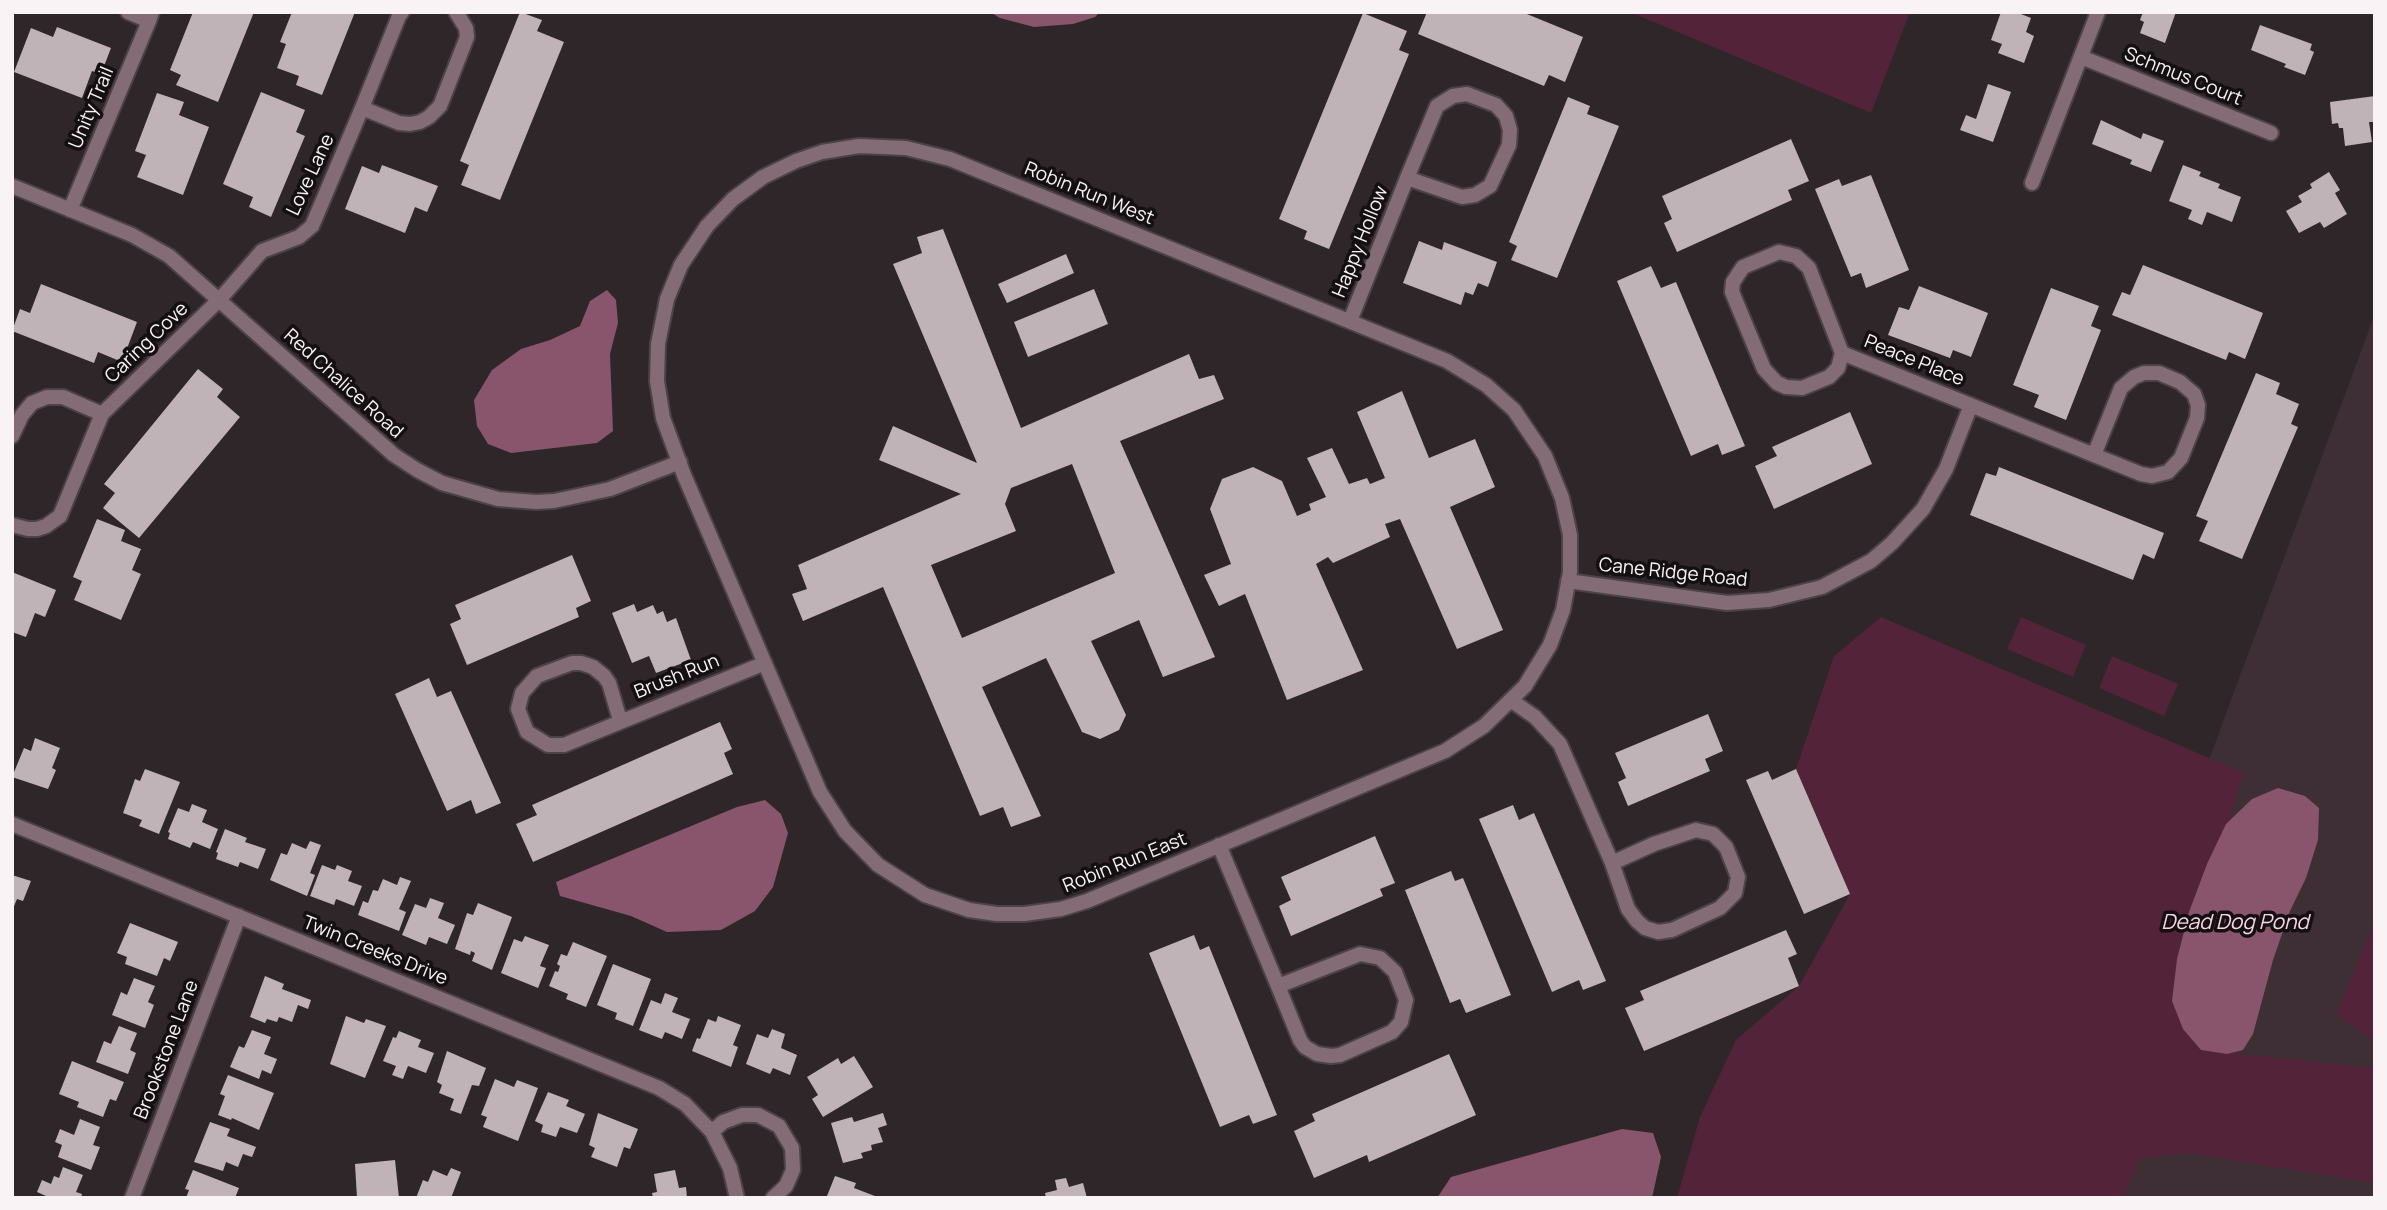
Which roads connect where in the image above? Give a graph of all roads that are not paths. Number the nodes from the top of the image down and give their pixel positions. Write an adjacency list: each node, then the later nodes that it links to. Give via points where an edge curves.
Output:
1 (128, 12): 5 (street, Unity Trail)
2 (402, 12): 7 (street, Love Lane)
3 (456, 12): 7 (street, via 467,37 434,114 405,124)
4 (2098, 12): 6 (street)
5 (150, 17): 12 (street, Unity Trail)
6 (2081, 57): 8 (street, Schmus Court); 10 (street)
7 (362, 108): 13 (street, Love Lane, via 312,226 299,237 262,251)
8 (2271, 133)
9 (1408, 178): 9 (street, Happy Hollow, via 1432,114 1444,100 1471,94 1496,105 1506,116 1509,145 1490,187 1483,192 1462,197); 14 (street, Happy Hollow)
10 (2032, 183)
11 (12, 186): 12 (street, Red Chalice Road)
12 (70, 209): 13 (street, Red Chalice Road, via 154,246)
13 (220, 299): 17 (street, Caring Cove); 20 (street, Red Chalice Road, via 394,454 461,490 517,501 564,500 610,489)
14 (1350, 321): 20 (street, Robin Run West, via 950,159 887,146 831,150 796,161 747,188 707,226 681,265 667,299 657,363 663,418); 22 (street, Robin Run West, via 1463,370 1514,410 1545,456 1562,498 1570,544)
15 (1842, 354): 15 (street, Peace Place, via 1804,261 1779,253 1751,262 1737,274 1733,296 1764,369 1774,381 1797,388 1825,379 1838,368); 16 (street, Peace Place)
16 (1971, 405): 19 (street, Peace Place); 22 (street, Cane Ridge Road, via 1946,469 1923,509 1871,561 1822,587 1769,600 1727,603)
17 (102, 414): 18 (street, via 63,397 47,397 32,403); 21 (street, Caring Cove, via 60,516 37,529)
18 (12, 436)
19 (2094, 455): 19 (street, via 2121,388 2134,377 2165,375 2194,394 2197,418 2181,458 2168,472 2147,476)
20 (680, 462): 23 (street, Robin Run East)
21 (12, 525)
22 (1568, 581): 24 (street, Robin Run East, via 1550,645)
23 (765, 663): 25 (street, Brush Run); 27 (street, Robin Run East, via 820,792 845,831 893,877 941,901 997,914 1061,909)
24 (1512, 701): 27 (street, Robin Run East, via 1477,732 1445,751); 28 (street, via 1560,744)
25 (620, 720): 25 (street, Brush Run, via 564,745 548,745 527,732 518,709 527,685 572,663 593,667 604,676)
26 (12, 824): 29 (street, Twin Creeks Drive)
27 (1219, 845): 30 (street)
28 (1612, 863): 28 (street, via 1631,914 1654,931 1672,930 1720,908 1737,888 1737,872 1726,847 1705,831 1686,832)
29 (239, 916): 31 (street, Twin Creeks Drive, via 659,1088 685,1104); 32 (street, Brookstone Lane)
30 (1278, 986): 30 (street, via 1300,1040 1322,1055 1340,1055 1387,1034 1401,1022 1406,1009 1395,972 1384,960 1369,954)
31 (712, 1132): 33 (street, Twin Creeks Drive, via 730,1168); 34 (street, via 730,1118 755,1115 779,1126 792,1148 793,1170 786,1186)
32 (132, 1198)
33 (737, 1198)
34 (773, 1198)

